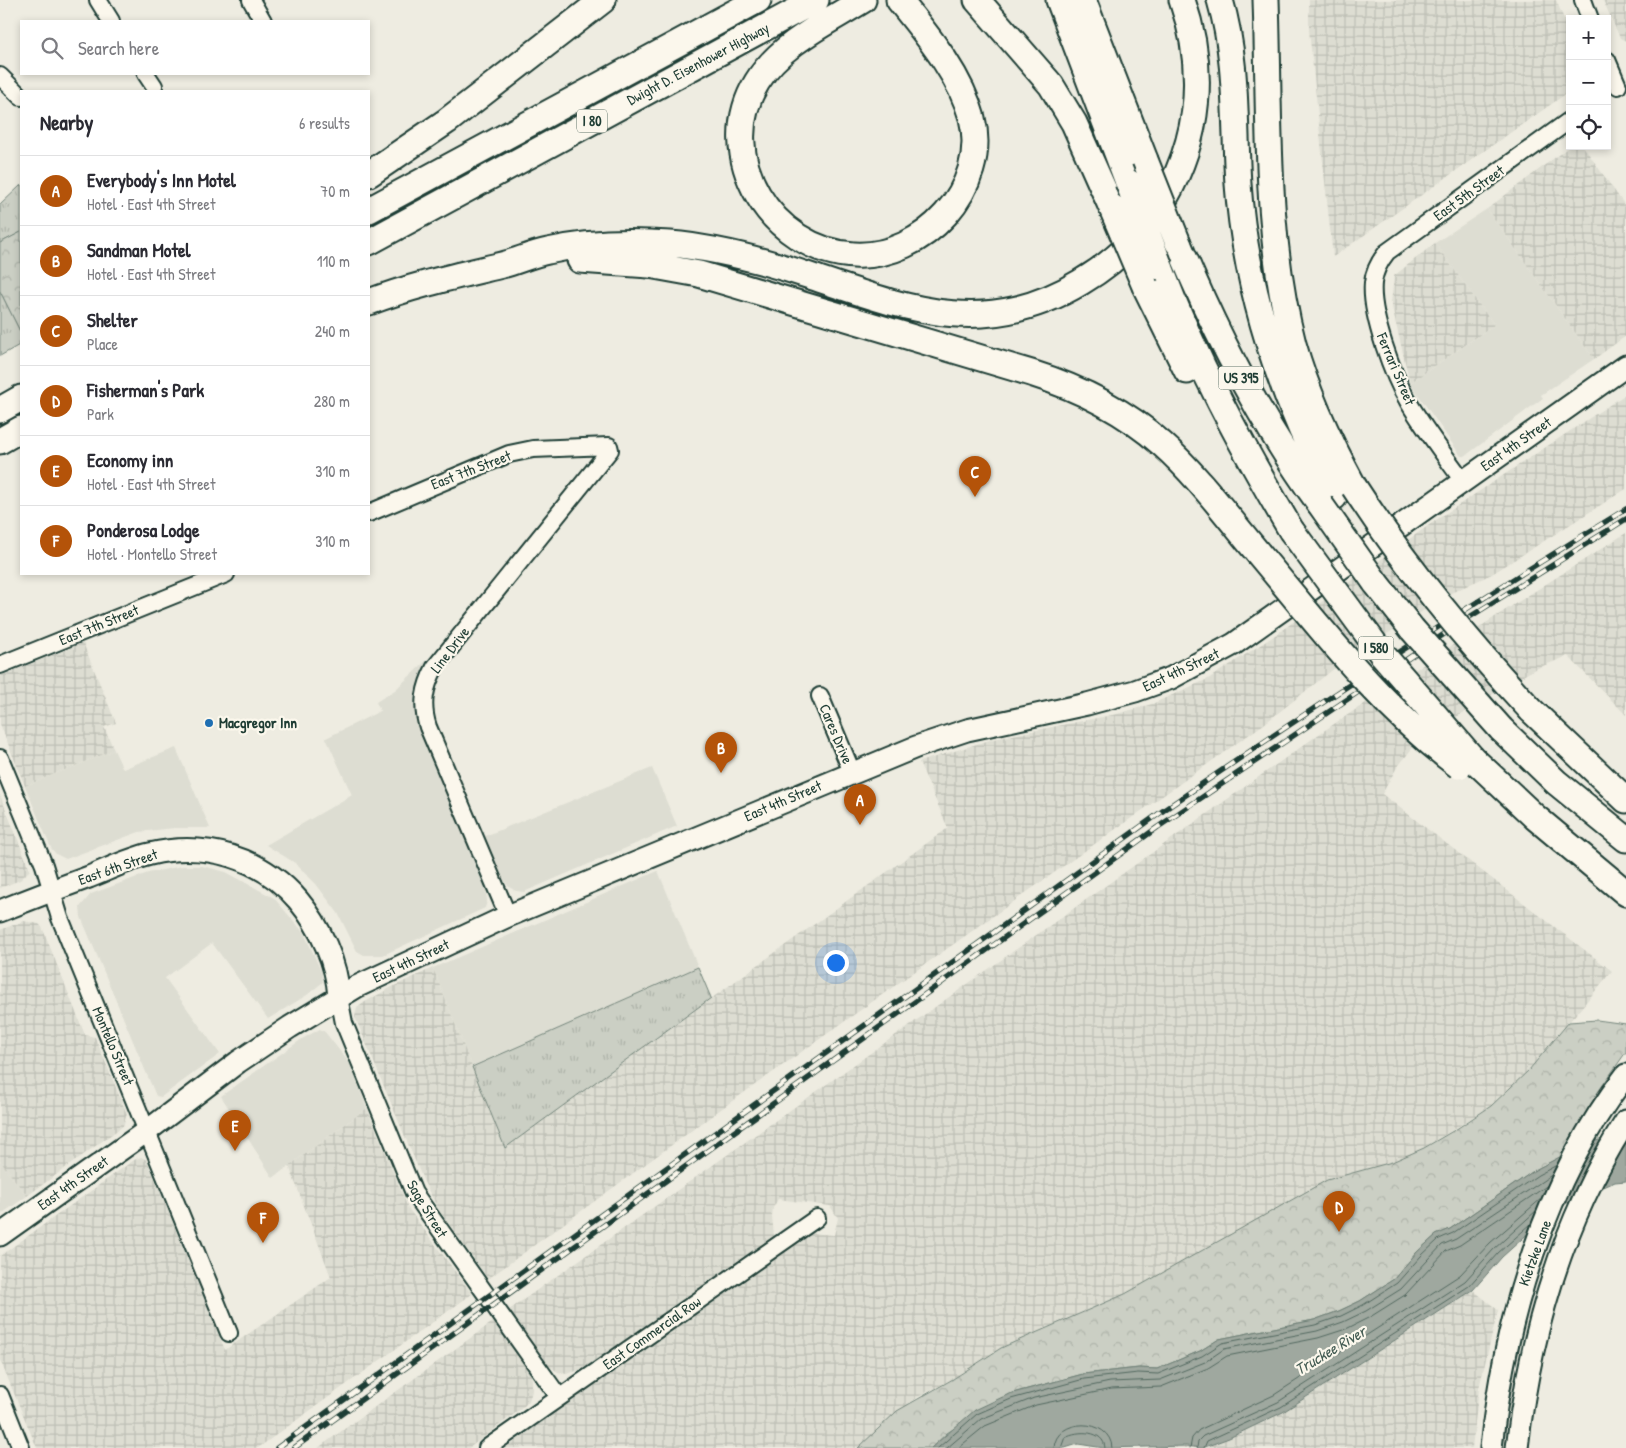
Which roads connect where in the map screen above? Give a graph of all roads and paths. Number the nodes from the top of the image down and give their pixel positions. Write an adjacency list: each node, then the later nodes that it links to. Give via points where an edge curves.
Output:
1 (98, 0): 16 (street)
2 (251, 0): 17 (street)
3 (603, 0): 23 (highway, via 447,121)
4 (758, 0): 24 (highway, Dwight D. Eisenhower Highway / I 80)
5 (816, 0): 25 (highway, Dwight D. Eisenhower Highway / I 80)
6 (863, 0): 14 (highway, via 781,52 756,83 743,118 742,145 748,177 768,212 797,238 836,253 862,255 890,251 925,234 954,205 971,165 974,135 966,99)
7 (977, 0): 28 (highway, bridge, via 1035,64 1065,107 1111,206)
8 (1059, 0): 28 (highway, bridge, via 1128,182)
9 (1083, 0): 38 (highway, US 395, bridge, via 1178,243 1252,399 1283,452)
10 (1182, 0): 26 (highway, via 1190,28 1197,84 1192,134 1174,183 1155,215 1114,259 1068,290 1043,301 984,314 954,315 920,310 888,303 752,259 670,244 629,243 549,250)
11 (1220, 0): 38 (highway, via 1234,64 1238,185 1253,286 1270,350 1293,414)
12 (1266, 0): 38 (highway, via 1272,214 1278,272 1294,344 1309,392 1329,439)
13 (1583, 0): 15 (street)
14 (904, 6)
15 (1589, 15)
16 (110, 20)
17 (262, 20)
18 (1611, 70): 20 (street)
19 (0, 76): 21 (street)
20 (1617, 86)
21 (20, 96)
22 (1566, 123): 27 (street, East 5th Street, via 1387,252)
23 (370, 173)
24 (370, 209)
25 (370, 241)
26 (502, 265): 29 (highway, via 415,285); 44 (highway, bridge, via 591,260 674,269 1055,381 1100,401 1135,423 1185,466 1384,702 1426,740)
27 (1375, 272): 37 (street, Ferrari Street, via 1372,284 1379,328 1397,377 1413,410)
28 (1152, 277): 44 (highway, I 580, bridge, via 1171,343 1193,382 1248,458 1291,530)
29 (370, 302)
30 (1626, 366): 37 (main road, East 4th Street)
31 (20, 399): 32 (highway)
32 (0, 410)
33 (20, 431): 35 (highway)
34 (20, 436): 35 (highway)
35 (0, 442)
36 (609, 446): 39 (street, East 7th Street, via 532,449 509,454); 51 (street, Line Drive, via 610,450 435,667 427,682 424,715 428,728)
37 (1464, 482): 45 (main road, East 4th Street, via 1234,644 1171,678 1087,704 967,730)
38 (1336, 496): 46 (highway, bridge, via 1383,531 1431,596 1531,710); 47 (highway, I 580, bridge, via 1375,582 1435,656 1501,730 1556,782)
39 (370, 513)
40 (224, 575): 41 (street, East 7th Street)
41 (0, 665)
42 (820, 696): 45 (street, Cares Drive)
43 (0, 758): 48 (street, Montello Street, via 44,862)
44 (1466, 762): 49 (highway)
45 (852, 772): 51 (main road, East 4th Street)
46 (1626, 800)
47 (1626, 839)
48 (52, 891): 50 (main road, East 6th Street); 52 (main road, East 6th Street, via 147,855 166,851 209,850 230,855 272,876 302,904 336,970); 55 (street, Montello Street, via 60,918)
49 (1626, 892)
50 (0, 911)
51 (508, 916): 52 (main road, East 4th Street)
52 (339, 997): 55 (main road, East 4th Street, via 238,1062); 60 (street, Sage Street, via 344,1023 414,1193)
53 (1625, 1076): 63 (main road, Kietzke Lane, via 1596,1118 1541,1231 1507,1348)
54 (1626, 1121): 64 (main road, Kietzke Lane, via 1581,1203 1556,1263 1526,1378)
55 (147, 1130): 57 (main road, East 4th Street); 58 (street, Montello Street)
56 (817, 1218): 60 (street, East Commercial Row)
57 (0, 1235)
58 (229, 1333)
59 (0, 1395): 61 (street)
60 (559, 1397): 62 (street, East Commercial Row)
61 (21, 1448)
62 (487, 1448)
63 (1491, 1448)
64 (1517, 1448)

